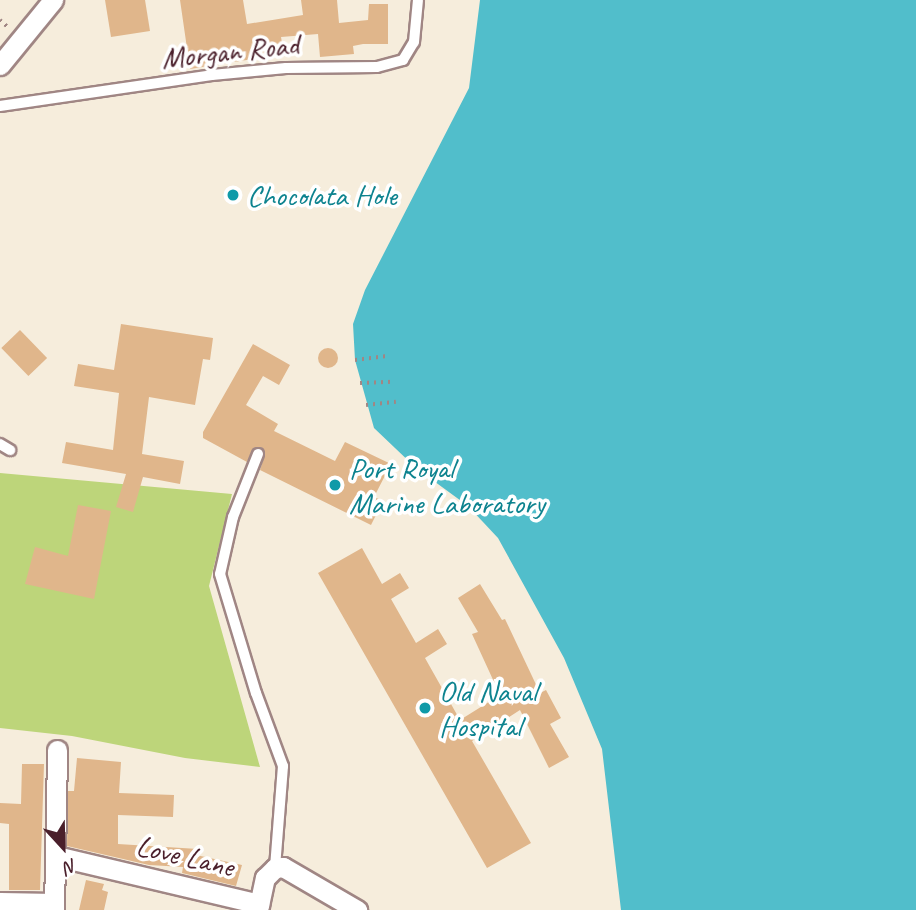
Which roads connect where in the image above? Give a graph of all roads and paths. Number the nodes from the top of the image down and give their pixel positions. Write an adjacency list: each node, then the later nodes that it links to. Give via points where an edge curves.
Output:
1 (53, 0): 3 (street)
2 (418, 0): 4 (lane, Morgan Road, via 414,42 403,60 377,67 212,75)
3 (0, 65)
4 (0, 106)
5 (389, 356): 6 (path)
6 (355, 359)
7 (393, 382): 8 (path)
8 (360, 383)
9 (397, 402): 10 (path)
10 (366, 405)
11 (0, 444): 12 (lane)
12 (10, 450)
13 (258, 454): 16 (lane, via 233,517 220,574 283,766)
14 (58, 750): 15 (street)
15 (56, 856): 18 (street); 19 (street, Love Lane)
16 (275, 868): 19 (street, via 265,878); 20 (street, via 292,869)
17 (0, 902): 18 (street)
18 (54, 906)
19 (259, 907)
20 (357, 910)

